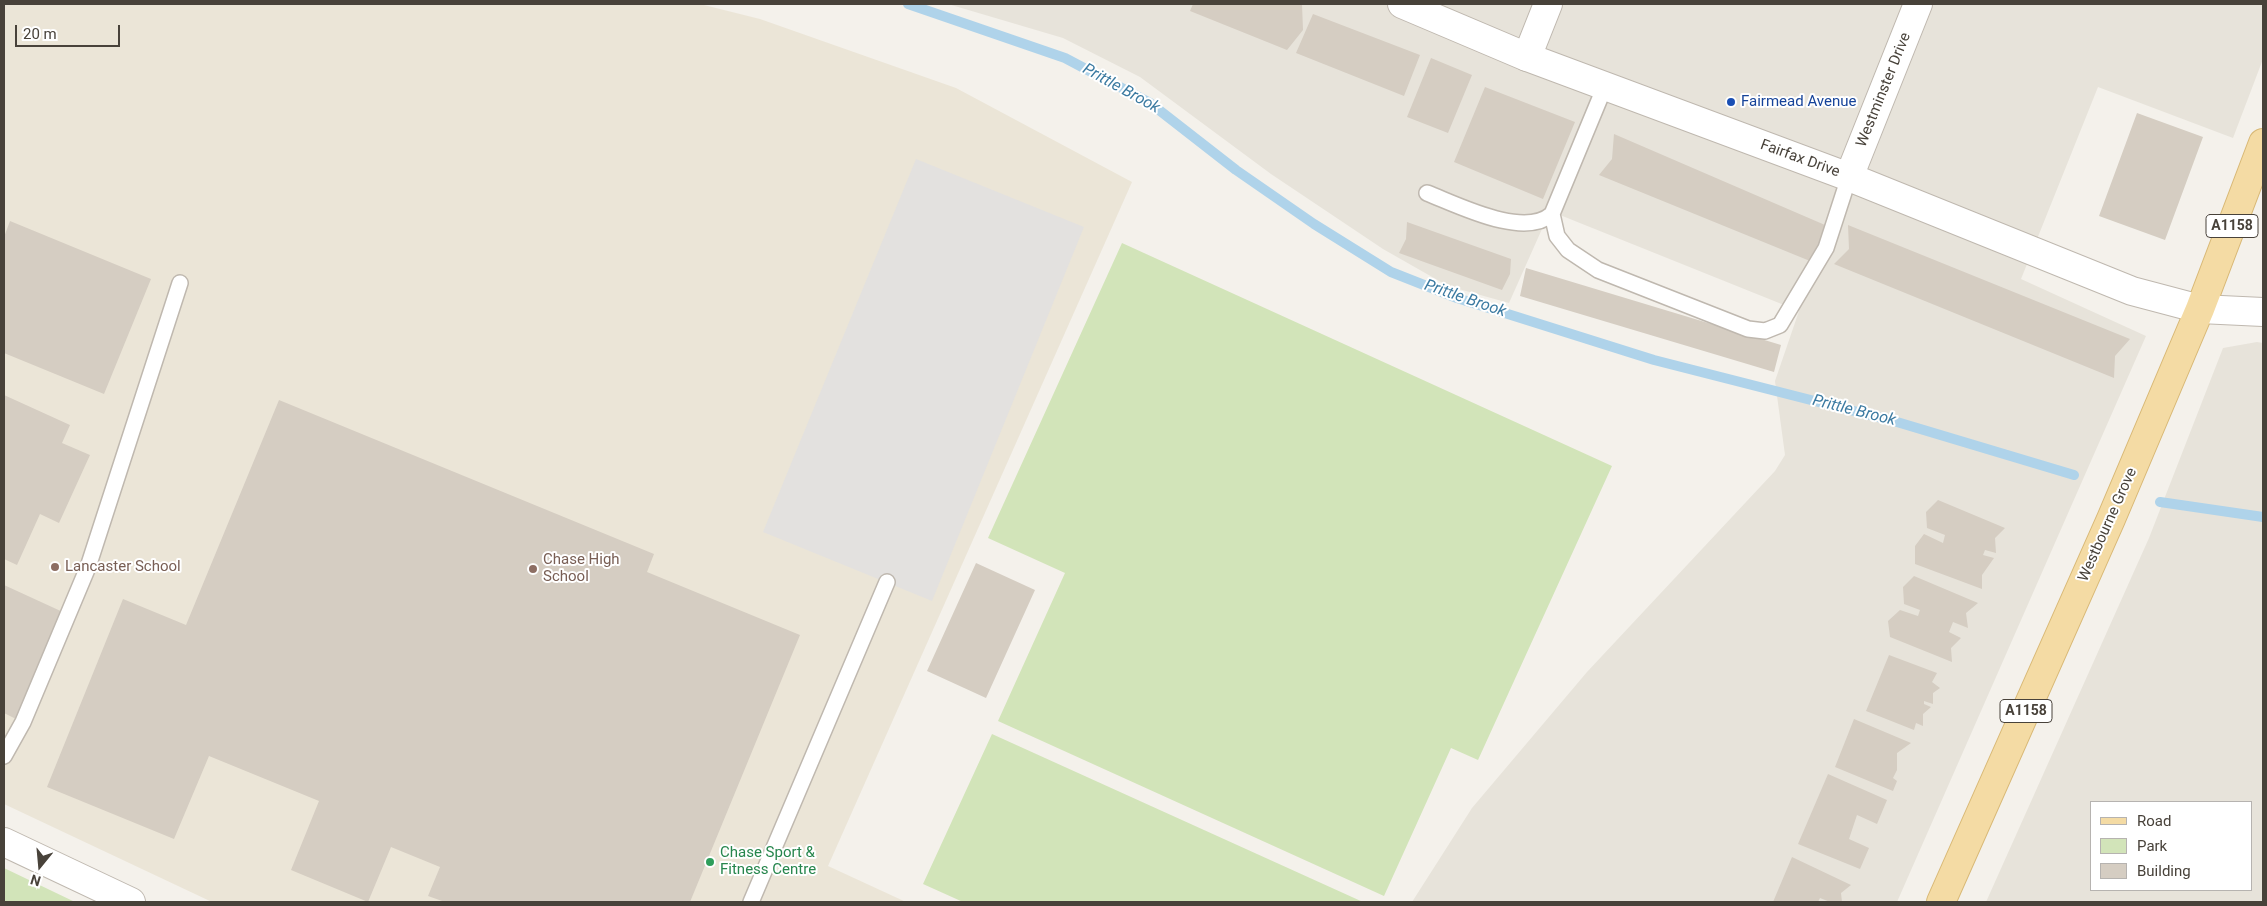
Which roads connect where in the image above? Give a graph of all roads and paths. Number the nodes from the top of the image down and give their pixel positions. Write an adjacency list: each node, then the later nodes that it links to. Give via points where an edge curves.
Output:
1 (1402, 4): 4 (street, Fairfax Drive)
2 (1548, 4): 4 (street)
3 (1918, 4): 7 (street, Westminster Drive)
4 (1527, 57): 5 (street, Fairfax Drive)
5 (1605, 86): 7 (street, Fairfax Drive); 9 (lane)
6 (2263, 143): 11 (main road, Westbourne Grove / A1158)
7 (1849, 177): 9 (lane, via 1826,248 1780,325 1765,331 1748,329 1598,270 1568,250 1557,236); 11 (street, Fairfax Drive, via 2132,291)
8 (1427, 193): 9 (lane, via 1512,222 1544,221)
9 (1552, 214)
10 (180, 283): 14 (lane, via 88,567 27,713)
11 (2200, 310): 12 (street, Fairfax Drive); 18 (main road, Westbourne Grove / A1158)
12 (2263, 312)
13 (887, 582): 17 (lane)
14 (4, 756)
15 (4, 842): 16 (street)
16 (131, 902)
17 (751, 902)
18 (1941, 902)

